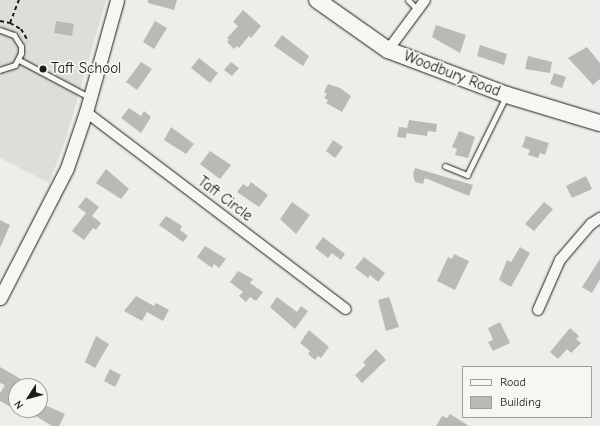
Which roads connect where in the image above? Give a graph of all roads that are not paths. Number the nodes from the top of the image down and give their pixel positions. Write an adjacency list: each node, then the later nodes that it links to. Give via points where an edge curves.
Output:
1 (117, 0): 11 (street)
2 (317, 0): 7 (main road, Woodbury Road)
3 (408, 0): 5 (lane)
4 (425, 0): 5 (street)
5 (418, 10): 7 (street)
6 (0, 30): 8 (lane, via 8,32 18,40 21,46)
7 (388, 50): 10 (main road, Woodbury Road)
8 (19, 60): 9 (lane, via 10,68); 11 (lane)
9 (0, 70)
10 (507, 95): 13 (main road, Woodbury Road); 14 (lane, via 467,175)
11 (90, 97): 12 (street)
12 (86, 112): 16 (street, via 67,168); 17 (street, Taft Circle)
13 (600, 123)
14 (445, 166)
15 (600, 218): 18 (street, via 591,224 560,260)
16 (0, 298)
17 (346, 309)
18 (538, 310)

